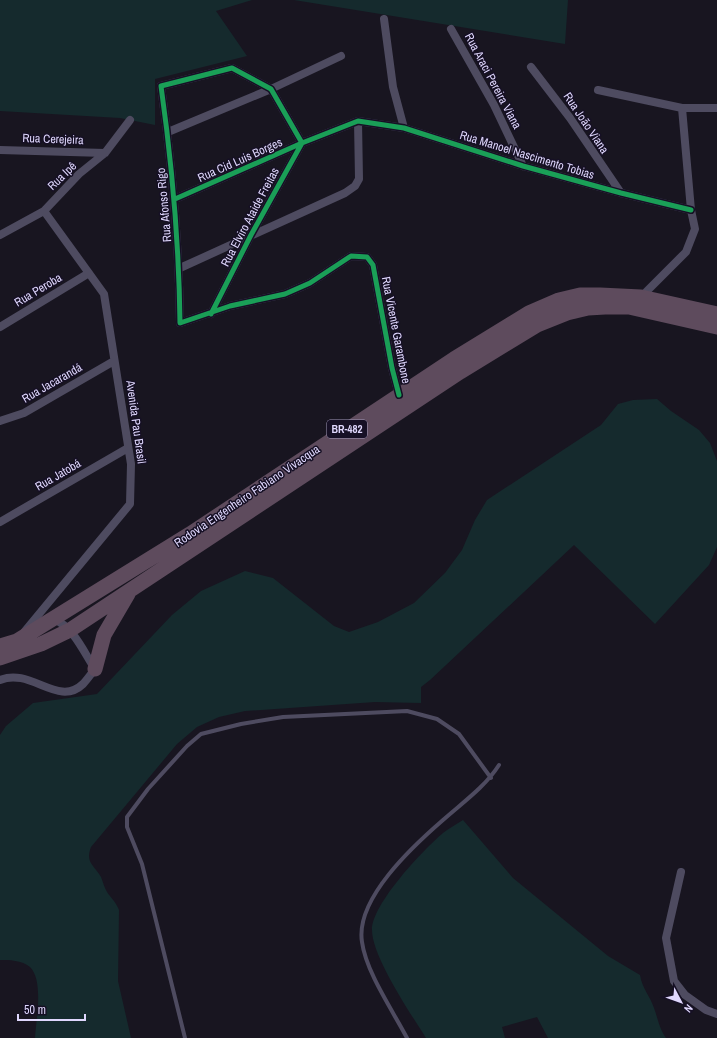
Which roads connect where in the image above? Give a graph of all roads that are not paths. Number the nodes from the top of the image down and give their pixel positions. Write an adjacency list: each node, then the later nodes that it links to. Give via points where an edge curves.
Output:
1 (384, 19): 11 (street, via 393,87)
2 (451, 29): 16 (street, Rua Araci Pereira Viana, via 494,105)
3 (341, 56): 5 (street)
4 (531, 67): 17 (street, Rua João Viana, via 570,118)
5 (271, 89): 12 (street); 12 (street, Rua Afonso Rigo, via 232,68 161,86); 13 (street)
6 (598, 90): 7 (street)
7 (682, 108): 8 (street); 20 (street)
8 (717, 108)
9 (130, 120): 15 (street, Rua Ipê)
10 (358, 122): 11 (street, Rua Manoel Nascimento Tobias); 13 (street, Rua Cid Luis Borges); 21 (street, via 359,179 355,186 345,193)
11 (404, 128): 16 (street, Rua Manoel Nascimento Tobias)
12 (168, 132): 18 (street, Rua Afonso Rigo)
13 (302, 143): 18 (street, Rua Cid Luis Borges); 21 (street, Rua Elviro Ataide Freitas)
14 (0, 150): 15 (street, Rua Cerejeira)
15 (105, 153): 19 (street, Rua Ipê, via 79,174)
16 (523, 166): 17 (street, Rua Manoel Nascimento Tobias)
17 (621, 194): 20 (street, Rua Manoel Nascimento Tobias)
18 (175, 199): 23 (street, Rua Afonso Rigo)
19 (44, 210): 22 (street, Rua Ipê); 24 (street, Avenida Pau Brasil)
20 (691, 210): 25 (street, via 695,229 686,252)
21 (251, 234): 23 (street); 26 (street, Rua Elviro Ataide Freitas)
22 (0, 235)
23 (180, 268): 28 (street, Rua Afonso Rigo)
24 (89, 274): 30 (street, Rua Peroba); 31 (street, Avenida Pau Brasil, via 104,294)
25 (641, 296): 27 (highway, Rodovia Engenheiro Fabiano Vivacqua / BR-482); 32 (highway, Rodovia Engenheiro Fabiano Vivacqua / BR-482, via 580,295 559,300 529,313)
26 (211, 314): 28 (street, Rua Vicente Garambone); 33 (street, Rua Vicente Garambone, via 230,306 285,294 310,283 352,256 367,258 373,265)
27 (717, 314)
28 (180, 322)
29 (717, 327): 32 (highway, Rodovia Engenheiro Fabiano Vivacqua / BR-482, via 629,307 588,308 537,325)
30 (0, 328)
31 (114, 361): 34 (street, Rua Jacarandá, via 24,413); 36 (street, Avenida Pau Brasil)
32 (457, 365): 33 (highway, Rodovia Engenheiro Fabiano Vivacqua / BR-482); 37 (highway, Rodovia Engenheiro Fabiano Vivacqua / BR-482)
33 (399, 395): 35 (highway, Rodovia Engenheiro Fabiano Vivacqua / BR-482)
34 (0, 421)
35 (320, 447): 37 (highway); 39 (highway, Rodovia Engenheiro Fabiano Vivacqua / BR-482)
36 (128, 448): 38 (street, Rua Jatobá); 44 (street, Avenida Pau Brasil, via 131,464 130,504)
37 (328, 460): 40 (highway, Rodovia Engenheiro Fabiano Vivacqua / BR-482)
38 (0, 522)
39 (190, 534): 40 (highway); 42 (highway, Rodovia Engenheiro Fabiano Vivacqua / BR-482)
40 (179, 557): 41 (highway, Rodovia Engenheiro Fabiano Vivacqua / BR-482)
41 (130, 591): 43 (highway, Rodovia Engenheiro Fabiano Vivacqua / BR-482); 47 (highway, via 104,635)
42 (54, 619): 43 (street); 44 (highway, Rodovia Engenheiro Fabiano Vivacqua / BR-482)
43 (70, 630): 46 (highway, Rodovia Engenheiro Fabiano Vivacqua / BR-482, via 41,644); 47 (street)
44 (17, 641): 45 (highway, Rodovia Engenheiro Fabiano Vivacqua / BR-482)
45 (0, 646)
46 (0, 658)
47 (95, 669): 48 (street, via 83,684 71,692 55,692 34,681 20,678)
48 (0, 680)
49 (499, 765): 50 (lane)
50 (491, 778): 53 (lane, via 459,734 437,719 407,711 284,718 241,724 201,734 148,789 126,817 127,827 142,864); 54 (lane, via 436,826 390,873 367,906 362,924 362,941 367,961)
51 (681, 872): 52 (street, via 666,938 674,981 685,995 706,1010)
52 (717, 1014)
53 (185, 1038)
54 (407, 1038)

